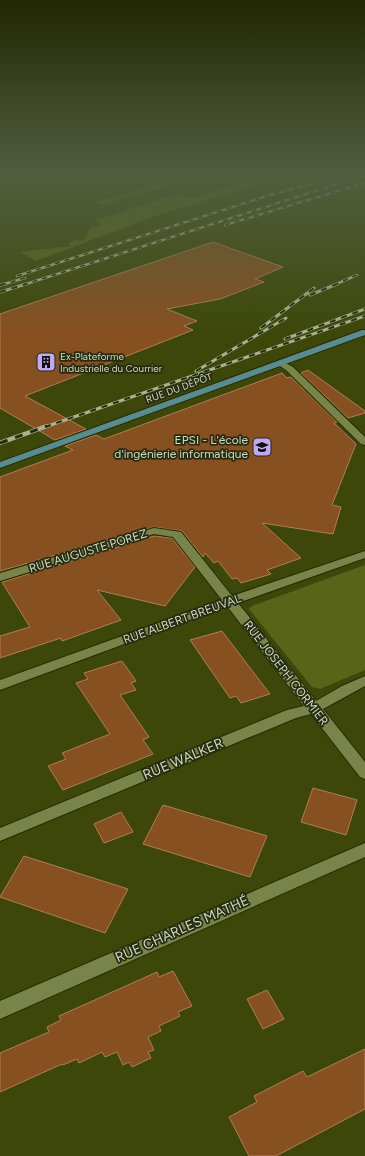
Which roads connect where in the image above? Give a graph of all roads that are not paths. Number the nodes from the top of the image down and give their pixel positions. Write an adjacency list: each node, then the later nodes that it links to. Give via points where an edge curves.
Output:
1 (365, 332): 2 (main road, RUE DU DÉPÔT)
2 (280, 363): 3 (street, via 290,369); 4 (main road, RUE DU DÉPÔT)
3 (365, 442)
4 (0, 465)
5 (177, 534): 7 (street, RUE AUGUSTE POREZ, via 154,531); 8 (street, RUE JOSEPH CORMIER)
6 (365, 554): 8 (street, RUE ALBERT BREUVAL)
7 (0, 577)
8 (230, 602): 10 (street, RUE ALBERT BREUVAL); 11 (street, RUE JOSEPH CORMIER)
9 (365, 681): 11 (street, RUE WALKER, via 347,688)
10 (0, 685)
11 (314, 708): 12 (street, RUE JOSEPH CORMIER); 13 (street, RUE WALKER, via 292,714)
12 (365, 773)
13 (0, 835)
14 (365, 850): 15 (street, RUE CHARLES MATHÉ)
15 (0, 1010)

